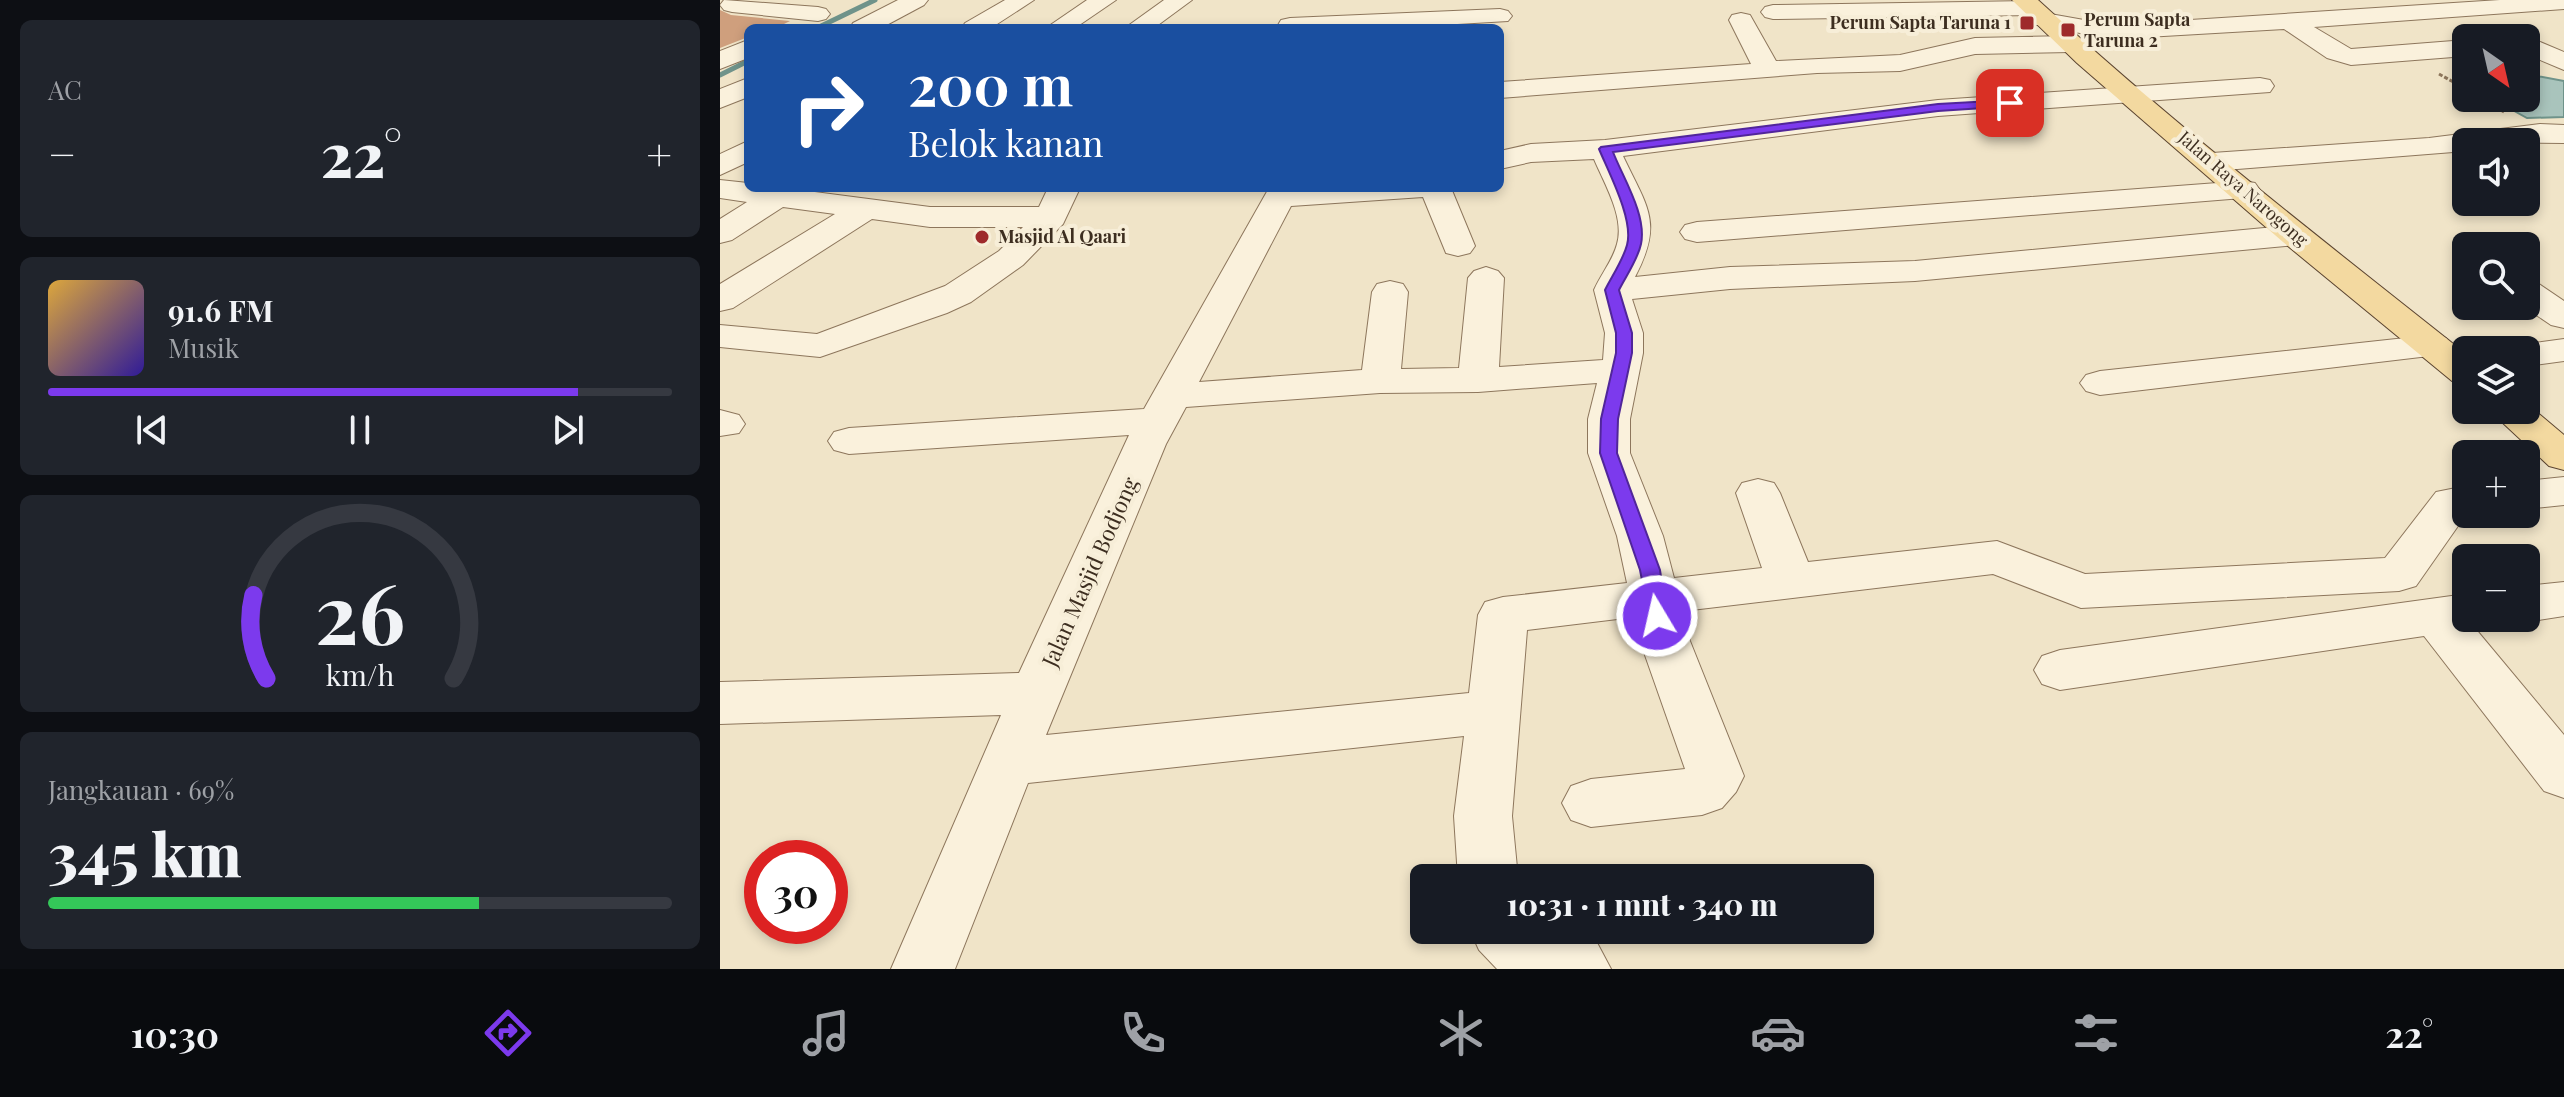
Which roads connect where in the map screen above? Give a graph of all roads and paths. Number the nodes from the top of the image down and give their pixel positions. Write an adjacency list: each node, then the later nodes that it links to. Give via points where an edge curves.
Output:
1 (916, 0): 20 (street)
2 (1022, 0): 21 (street)
3 (1104, 0): 22 (street)
4 (1180, 0): 23 (street)
5 (1291, 0): 24 (street)
6 (2315, 0): 15 (street)
7 (2404, 0): 13 (street)
8 (2564, 2): 11 (street)
9 (732, 5): 19 (street, via 827,9)
10 (2032, 9): 12 (street); 17 (street); 29 (main road, Jalan Raya Narogong)
11 (2459, 10): 13 (street); 26 (street)
12 (1773, 12)
13 (2426, 13): 15 (street)
14 (1500, 16): 25 (street)
15 (2345, 19): 18 (street)
16 (1741, 20): 36 (street)
17 (2120, 21): 18 (street, via 2149,30); 29 (street)
18 (2290, 22): 30 (street, via 2351,57)
19 (797, 24)
20 (870, 24)
21 (981, 24)
22 (1065, 24)
23 (1143, 24)
24 (1290, 24)
25 (1347, 24)
26 (2486, 24)
27 (2564, 41): 28 (street)
28 (2540, 43)
29 (2074, 48): 35 (street, via 1975,46); 40 (main road, Jalan Raya Narogong)
30 (2452, 49)
31 (744, 50): 33 (street)
32 (2540, 51): 34 (street)
33 (720, 61)
34 (2564, 62)
35 (1900, 63): 36 (street); 42 (street)
36 (1767, 69): 39 (street)
37 (2260, 86): 40 (street)
38 (744, 88): 41 (street)
39 (1504, 90)
40 (2133, 96): 42 (street); 49 (main road, Jalan Raya Narogong)
41 (720, 100)
42 (1938, 108): 46 (street)
43 (720, 133): 45 (street)
44 (2564, 134): 49 (street)
45 (744, 136)
46 (1605, 149): 48 (street); 63 (street, via 1635,235)
47 (744, 152): 50 (street)
48 (1504, 159)
49 (2212, 162): 52 (main road, Jalan Raya Narogong)
50 (720, 166)
51 (720, 189): 55 (street)
52 (2244, 190): 58 (street); 60 (main road, Jalan Raya Narogong)
53 (1283, 192): 77 (street, Jalan Masjid Bodjong)
54 (1437, 192): 61 (street)
55 (777, 197): 57 (street); 59 (street)
56 (1058, 203): 57 (street, via 930,217); 68 (street, via 1011,258 958,294 861,333 820,346)
57 (864, 210): 65 (street)
58 (1697, 232)
59 (720, 233)
60 (2295, 235): 63 (street, via 1915,271 1730,278); 71 (main road, Jalan Raya Narogong)
61 (1458, 246)
62 (1486, 278): 74 (street)
63 (1612, 290): 73 (street, via 1624,333)
64 (1390, 292): 75 (street)
65 (720, 300)
66 (2540, 301): 67 (street)
67 (2564, 317)
68 (720, 336)
69 (2564, 350): 70 (street)
70 (2540, 353)
71 (2452, 357)
72 (2452, 359): 76 (street)
73 (1622, 370): 74 (street); 86 (street, via 1609,419 1609,453 1640,536)
74 (1478, 380): 75 (street)
75 (1380, 381): 77 (street)
76 (2100, 383)
77 (1164, 409): 79 (street); 91 (street, Jalan Masjid Bodjong)
78 (2525, 424): 80 (main road)
79 (849, 441)
80 (2564, 457)
81 (2564, 491): 83 (street)
82 (1758, 493): 85 (street)
83 (2540, 494)
84 (2452, 502): 85 (street, via 2399,574 2081,591 1997,557)
85 (1791, 581): 86 (street)
86 (1654, 597): 93 (street, via 1503,615); 96 (street, via 1665,641 1716,776 1702,791)
87 (2564, 599): 88 (street)
88 (2540, 602)
89 (2451, 614): 90 (street); 95 (street)
90 (2060, 670)
91 (1037, 693): 92 (street); 94 (street, Jalan Masjid Bodjong)
92 (720, 703)
93 (1492, 712): 94 (street); 97 (street, via 1483,816)
94 (1009, 762): 99 (street, Jalan Masjid Bodjong)
95 (2564, 775)
96 (1591, 803)
97 (1487, 864)
98 (1512, 944): 100 (street, via 1528,956 1571,958)
99 (923, 969)
100 (1579, 969)

